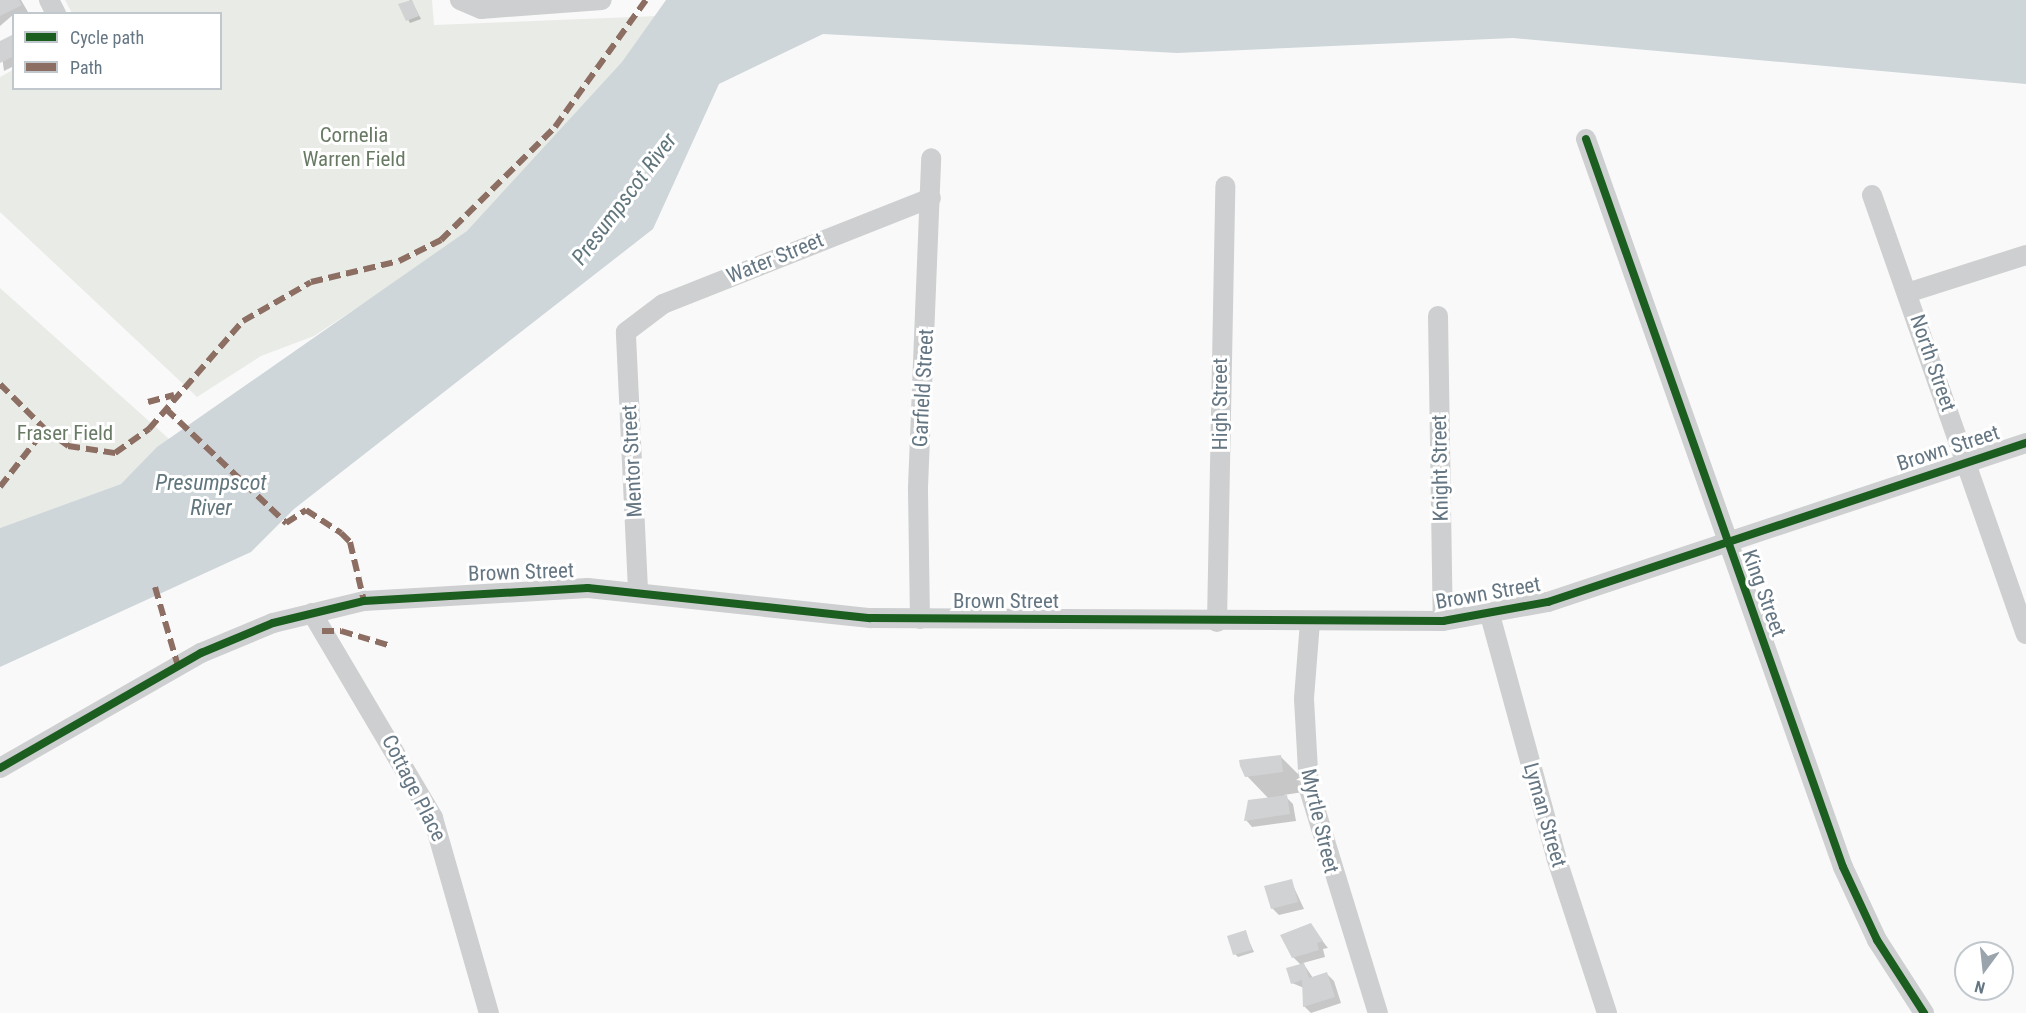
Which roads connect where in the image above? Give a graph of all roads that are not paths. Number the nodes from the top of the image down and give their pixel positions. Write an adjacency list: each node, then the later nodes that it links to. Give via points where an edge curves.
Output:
1 (602, 0): 2 (street, via 481,9)
2 (460, 1)
3 (1586, 139): 14 (street, King Street)
4 (931, 158): 7 (street, Garfield Street)
5 (1225, 186): 20 (street, High Street)
6 (1872, 195): 9 (street, North Street)
7 (931, 198): 11 (street, Water Street, via 663,304); 18 (street, Garfield Street, via 918,487)
8 (2026, 255): 9 (street)
9 (1907, 293): 13 (street, North Street)
10 (1438, 316): 19 (street, Knight Street)
11 (626, 332): 15 (street, Mentor Street)
12 (2026, 443): 13 (street, Brown Street)
13 (1964, 460): 14 (street, Brown Street); 22 (street, North Street)
14 (1725, 541): 17 (street, Brown Street, via 1548,602); 27 (street, King Street, via 1858,904)
15 (638, 590): 16 (street, Brown Street, via 538,588 396,597); 18 (street, Brown Street, via 780,611)
16 (312, 613): 23 (street, Brown Street, via 273,623 201,653); 24 (street, Cottage Place, via 434,818)
17 (1490, 615): 19 (street, Brown Street); 26 (street, Lyman Street, via 1556,857)
18 (920, 618): 20 (street, Brown Street)
19 (1443, 621): 21 (street, Brown Street)
20 (1216, 622): 21 (street, Brown Street)
21 (1310, 622): 25 (street, Myrtle Street, via 1304,699 1309,789)
22 (2026, 634)
23 (0, 768)
24 (489, 1013)
25 (1378, 1013)
26 (1607, 1013)
27 (1924, 1013)

